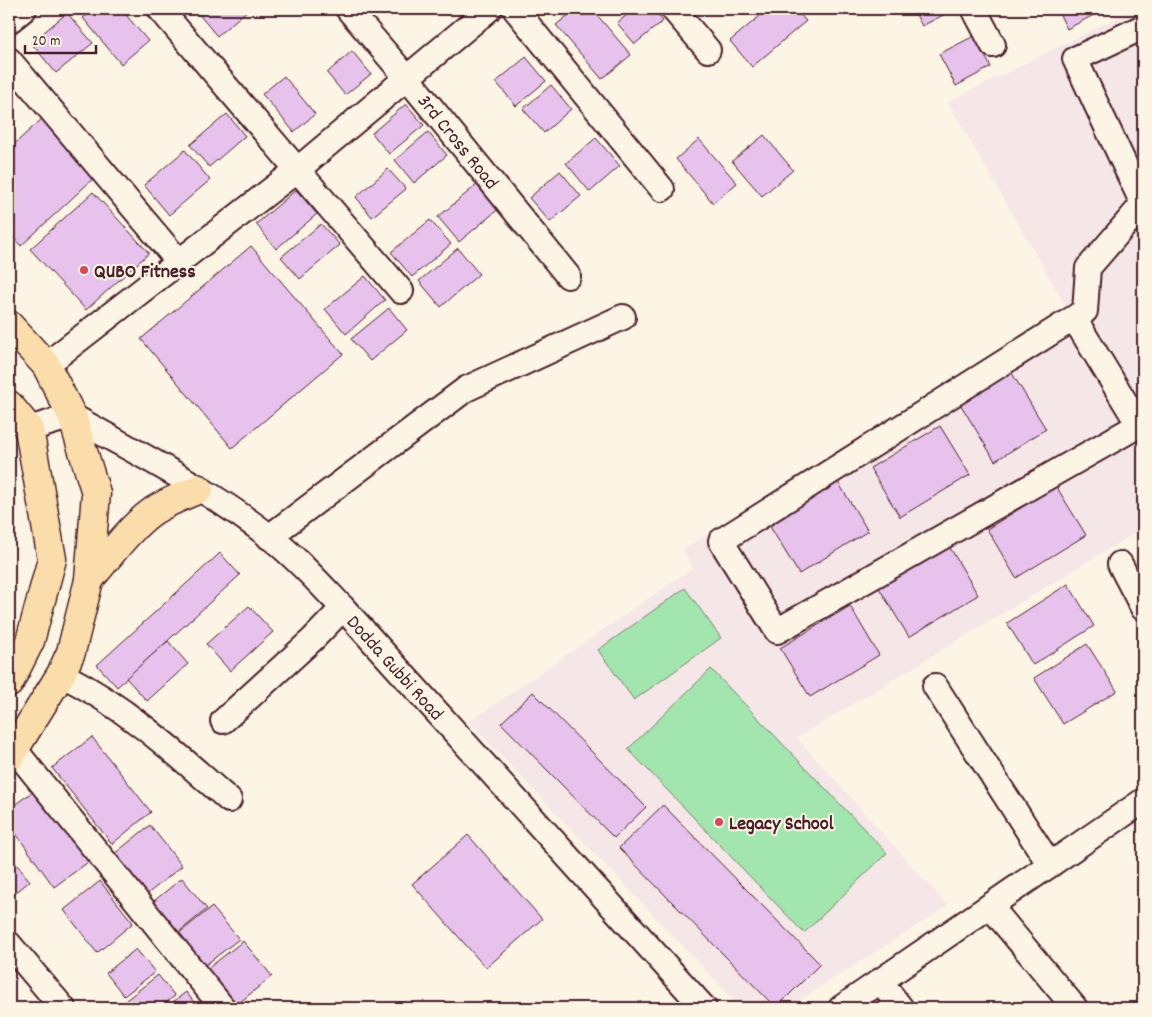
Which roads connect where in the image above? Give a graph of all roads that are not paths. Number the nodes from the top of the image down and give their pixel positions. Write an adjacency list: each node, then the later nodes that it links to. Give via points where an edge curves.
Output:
1 (24, 9): 8 (street)
2 (160, 9): 14 (street)
3 (348, 9): 13 (street, 3rd Cross Road)
4 (489, 9): 13 (street)
5 (515, 9): 15 (street)
6 (673, 9): 11 (street)
7 (974, 9): 10 (street)
8 (9, 22)
9 (1143, 27): 20 (street, via 1075,59 1143,204 1088,268 1084,311)
10 (993, 45)
11 (708, 50)
12 (9, 60): 16 (street)
13 (408, 79): 14 (street); 17 (street, 3rd Cross Road)
14 (296, 170): 16 (street); 18 (street)
15 (662, 189)
16 (179, 262): 22 (street)
17 (568, 276)
18 (401, 291)
19 (623, 317): 27 (street, via 466,389)
20 (1074, 318): 20 (street, via 721,541 776,632 1139,425)
21 (9, 325): 22 (main road)
22 (46, 365): 24 (main road)
23 (9, 405): 25 (main road)
24 (72, 416): 25 (street); 26 (street, Dodda Gubbi Road); 29 (main road, via 96,493)
25 (29, 429): 33 (main road, via 52,559 30,641)
26 (199, 489): 27 (street, Dodda Gubbi Road); 29 (main road, via 152,512 133,528)
27 (269, 536): 30 (street, Dodda Gubbi Road)
28 (1120, 564): 31 (street)
29 (89, 580): 32 (main road, via 71,652)
30 (343, 608): 35 (street, via 314,639); 45 (street, Dodda Gubbi Road)
31 (1143, 608)
32 (61, 674): 36 (main road); 37 (street, via 89,688 154,733)
33 (9, 683)
34 (935, 686): 39 (street)
35 (223, 722)
36 (12, 754): 44 (street)
37 (229, 800)
38 (1143, 801): 39 (street)
39 (1050, 865): 40 (street)
40 (990, 906): 42 (street); 48 (street)
41 (9, 944): 43 (street)
42 (880, 981): 46 (street); 47 (street)
43 (63, 1008)
44 (223, 1008)
45 (704, 1008)
46 (841, 1008)
47 (901, 1008)
48 (1074, 1008)

